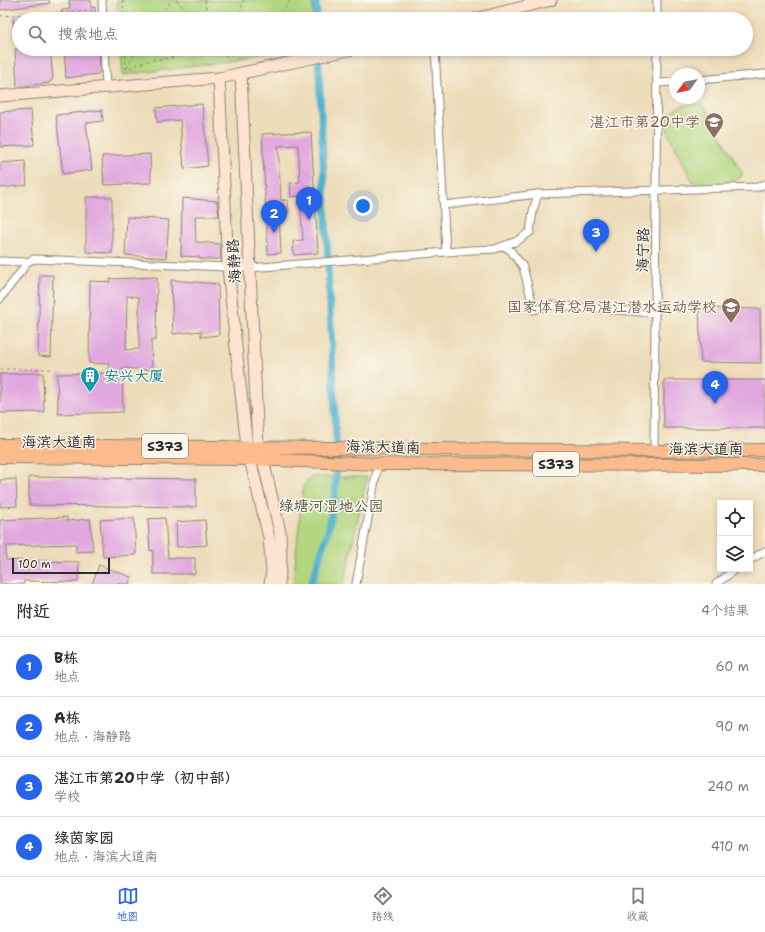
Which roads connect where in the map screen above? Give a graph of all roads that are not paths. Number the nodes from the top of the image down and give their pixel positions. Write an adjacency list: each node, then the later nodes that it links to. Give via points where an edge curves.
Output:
1 (102, 0): 4 (street)
2 (551, 0): 5 (street)
3 (658, 0): 6 (street)
4 (102, 12)
5 (503, 12)
6 (657, 12)
7 (104, 56): 17 (street)
8 (321, 56): 11 (street)
9 (435, 56): 22 (street)
10 (657, 56): 16 (street, 海宁路)
11 (241, 73): 13 (street); 28 (street, 海静路)
12 (765, 74): 14 (street)
13 (219, 78): 17 (street); 27 (street, 海静路)
14 (705, 79)
15 (669, 82): 16 (street)
16 (657, 83): 20 (street, 海宁路)
17 (106, 87): 18 (street)
18 (0, 96)
19 (765, 184): 20 (street, via 758,187)
20 (657, 190): 21 (street); 30 (street, 海宁路)
21 (538, 194): 22 (street); 23 (street, via 530,232)
22 (444, 205): 24 (street)
23 (504, 246): 24 (street, via 496,250); 30 (street, via 523,267 534,310 550,305)
24 (446, 252): 28 (street)
25 (0, 261): 26 (street)
26 (27, 262): 27 (street, via 34,260); 29 (street)
27 (228, 267): 28 (street); 32 (street, 海静路)
28 (250, 268): 32 (street, 海静路)
29 (0, 299)
30 (655, 313): 34 (street, 海宁路)
31 (0, 445): 32 (main road, 海滨大道南 / S373)
32 (253, 447): 34 (main road, 海滨大道南 / S373); 36 (street)
33 (765, 450): 34 (main road, 海滨大道南 / S373)
34 (654, 451)
35 (0, 457): 36 (main road, 海滨大道南 / S373)
36 (257, 459): 37 (main road, 海滨大道南 / S373); 42 (street, via 269,537 272,571); 43 (street, via 280,532)
37 (378, 464): 38 (main road, 海滨大道南 / S373); 44 (street)
38 (765, 465)
39 (765, 551): 40 (street)
40 (753, 558)
41 (732, 572): 45 (street)
42 (270, 584)
43 (279, 584)
44 (356, 584)
45 (716, 584)

